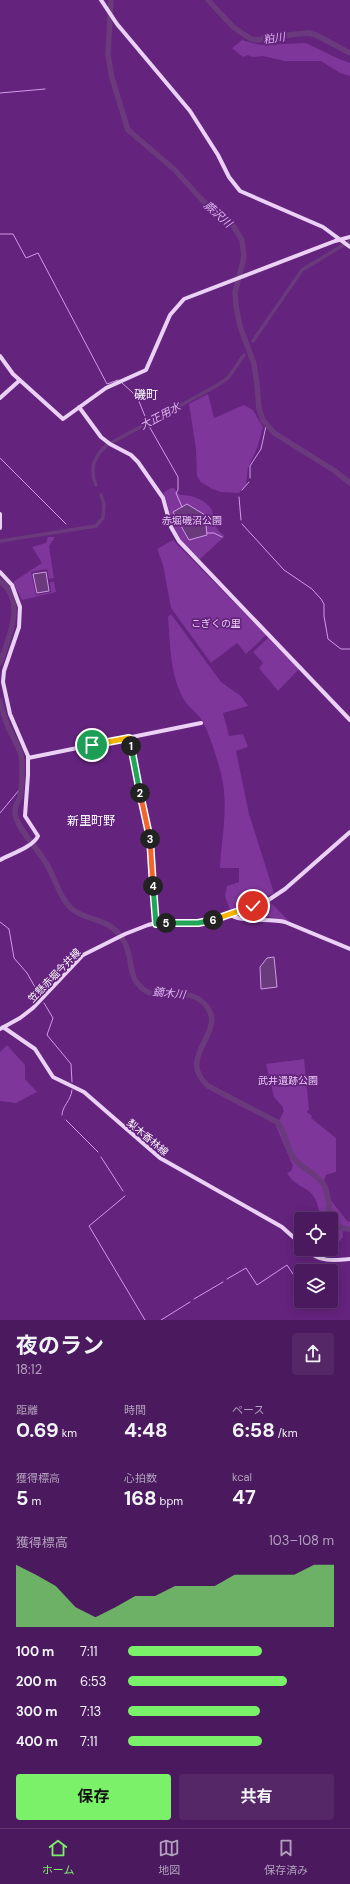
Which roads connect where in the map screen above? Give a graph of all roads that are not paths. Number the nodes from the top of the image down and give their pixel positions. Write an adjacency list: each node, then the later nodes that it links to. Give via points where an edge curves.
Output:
1 (101, 0): 3 (street, via 117,24 190,111 218,155 228,177 240,191 323,227)
2 (350, 237): 3 (street)
3 (341, 239): 4 (street); 8 (street, via 182,300 170,315 146,370 106,388)
4 (347, 245)
5 (0, 356): 6 (street)
6 (20, 380): 7 (street); 8 (street, via 61,418)
7 (0, 398)
8 (79, 407): 12 (street, via 108,443 131,455 138,462 163,498 171,528 179,541)
9 (0, 514): 10 (street)
10 (0, 528)
11 (0, 572): 15 (street, via 12,585 20,603 19,628 4,671 3,682 10,714)
12 (350, 720)
13 (201, 723): 14 (street)
14 (129, 738): 15 (street); 19 (street, via 150,838)
15 (28, 758): 17 (street, via 24,813 38,836 30,844)
16 (350, 832): 18 (street, 笠懸赤堀今井線, via 276,896)
17 (0, 860)
18 (230, 914): 19 (street, 笠懸赤堀今井線, via 198,923); 20 (street, via 235,919 285,922)
19 (156, 924): 21 (street, 笠懸赤堀今井線, via 122,935 83,955 33,1008)
20 (350, 949)
21 (2, 1028): 22 (street, 梨木香林線, via 35,1049 53,1077 84,1092 160,1158 282,1227)
22 (294, 1238)
23 (314, 1256): 24 (street, via 322,1260)
24 (350, 1259)

